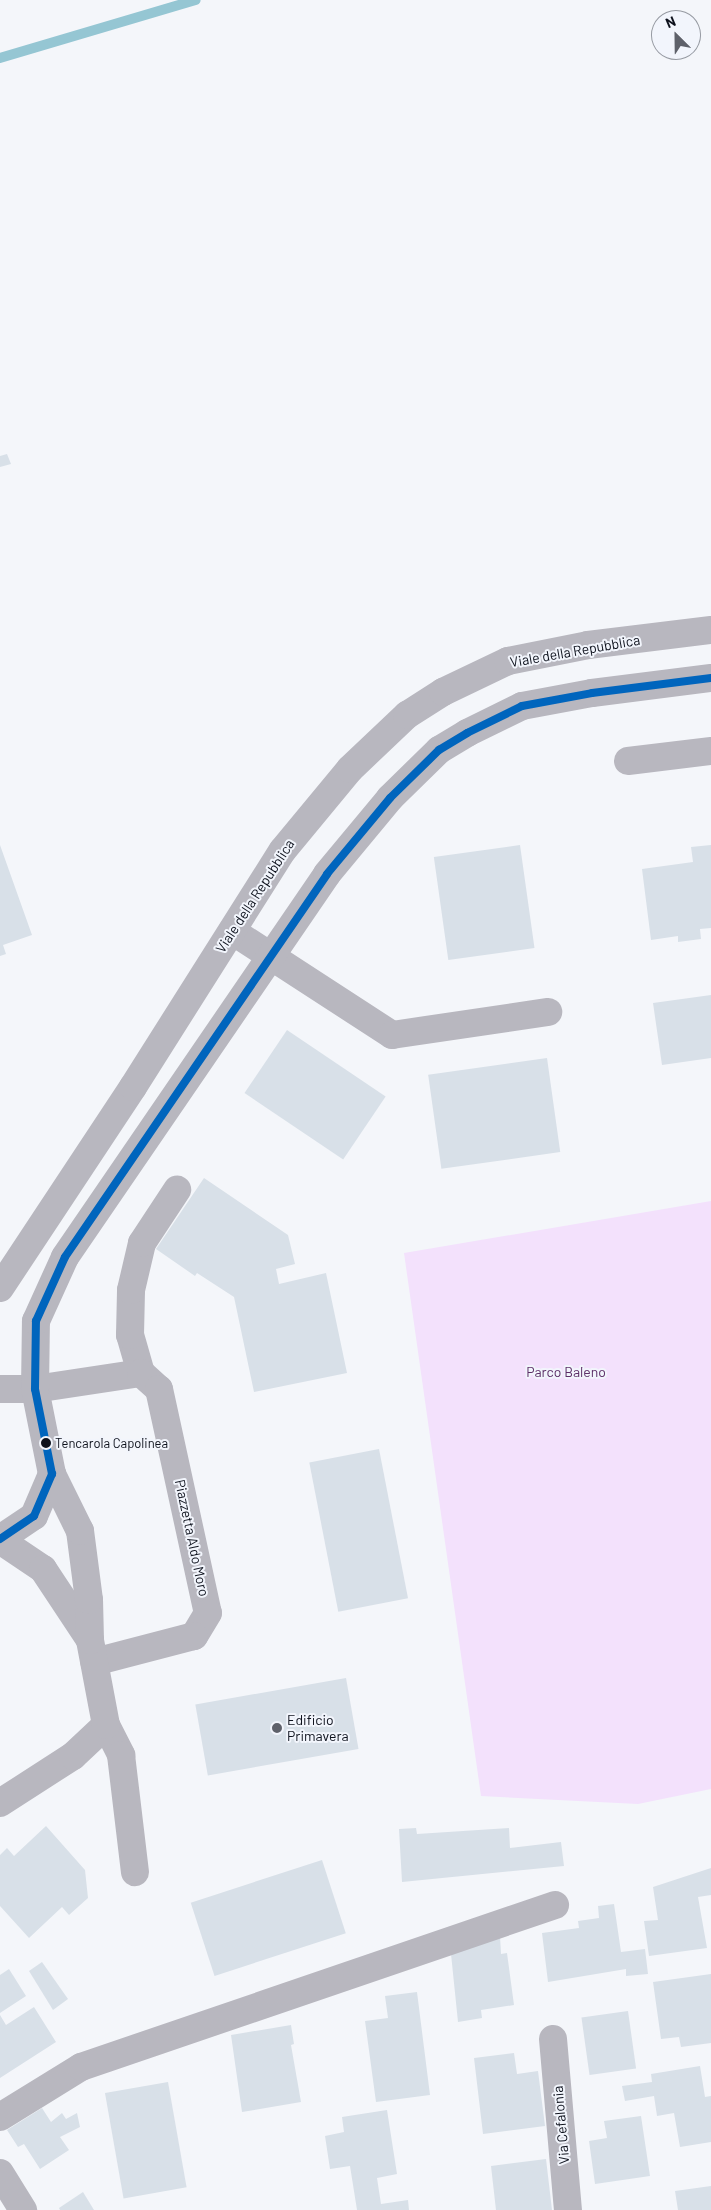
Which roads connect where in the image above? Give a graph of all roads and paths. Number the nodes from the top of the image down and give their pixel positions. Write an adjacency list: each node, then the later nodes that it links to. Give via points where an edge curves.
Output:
1 (711, 630): 5 (street, Viale della Repubblica, via 588,645 508,661 406,715 350,769 283,850)
2 (711, 678): 6 (street, via 592,693 522,706 439,750 390,798 327,874)
3 (711, 751): 4 (street)
4 (628, 761)
5 (232, 931): 6 (street); 9 (street, Viale della Repubblica)
6 (271, 957): 7 (street, via 392,1036); 12 (street, via 65,1257 36,1321)
7 (548, 1012)
8 (177, 1190): 10 (street, via 142,1243 131,1290 130,1335)
9 (0, 1288)
10 (140, 1373): 12 (street); 15 (street, Piazzetta Aldo Moro, via 159,1389 208,1612 194,1636)
11 (0, 1389): 12 (street)
12 (35, 1389): 13 (street)
13 (52, 1474): 14 (street, via 34,1516); 15 (street, via 80,1531)
14 (0, 1540): 15 (street, via 43,1569)
15 (92, 1651): 16 (street)
16 (106, 1725): 17 (street, via 73,1756); 18 (street, via 120,1755)
17 (0, 1802)
18 (135, 1872)
19 (555, 1905): 21 (street, via 81,2067)
20 (553, 2040): 24 (street, Via Cefalonia)
21 (0, 2117)
22 (0, 2173): 23 (street)
23 (24, 2210)
24 (568, 2210)

